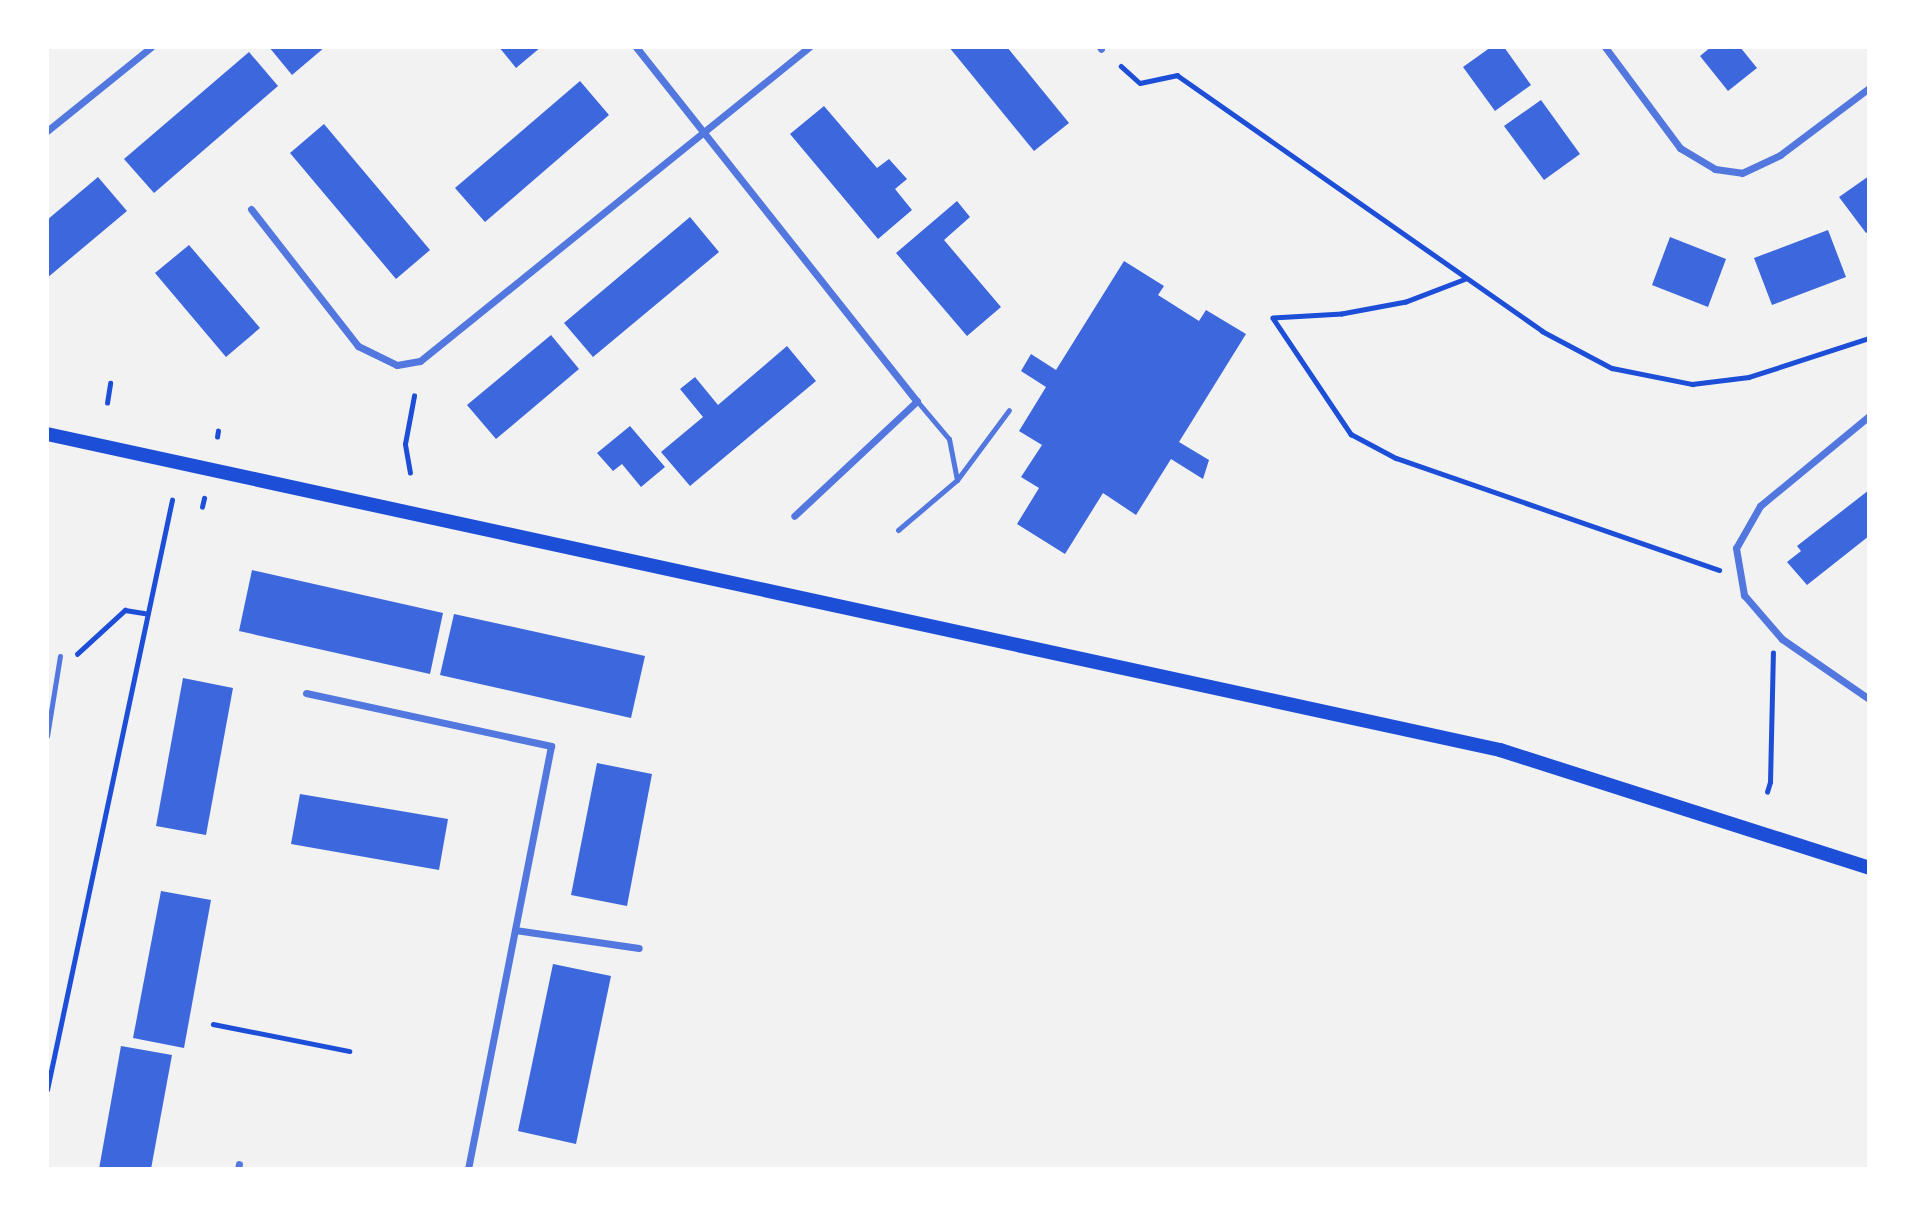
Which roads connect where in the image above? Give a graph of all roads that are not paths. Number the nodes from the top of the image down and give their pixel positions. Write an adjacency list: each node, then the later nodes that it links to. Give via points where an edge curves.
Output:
1 (151, 47): 7 (street)
2 (636, 47): 6 (street)
3 (809, 47): 6 (street)
4 (1605, 47): 5 (street, via 1680,148 1714,169 1742,173 1780,155)
5 (1869, 88)
6 (704, 128): 8 (street, via 421,361 397,365 358,346); 9 (street)
7 (47, 131)
8 (251, 209)
9 (917, 401): 13 (lane, via 949,439); 14 (street)
10 (1009, 410): 13 (lane)
11 (1869, 416): 18 (street, via 1760,506 1736,548 1744,595 1782,639)
12 (47, 434): 21 (main road, via 1500,750)
13 (957, 480): 15 (lane)
14 (794, 516)
15 (898, 530)
16 (60, 656): 19 (lane)
17 (306, 693): 22 (street, via 551,746)
18 (1869, 699)
19 (48, 723): 20 (lane)
20 (47, 736)
21 (1869, 868)
22 (515, 930): 23 (street); 24 (street)
23 (639, 948)
24 (468, 1169)

